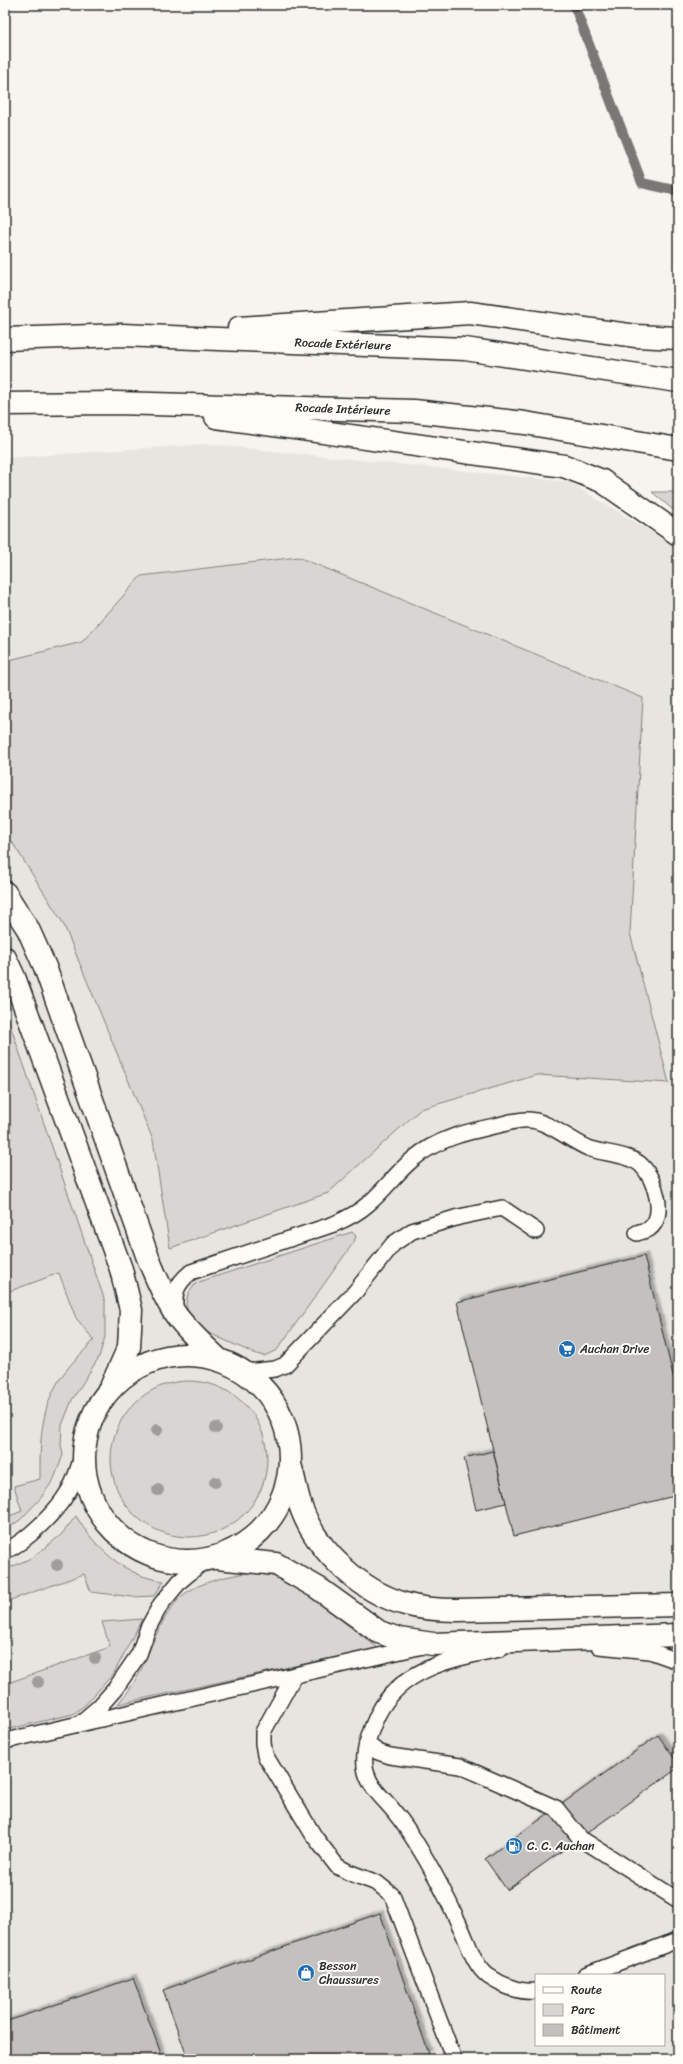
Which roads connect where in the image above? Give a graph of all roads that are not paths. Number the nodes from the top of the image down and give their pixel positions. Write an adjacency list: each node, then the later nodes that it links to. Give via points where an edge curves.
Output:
1 (122, 335): 2 (main road, via 470,313 636,336); 3 (main road, Rocade Extérieure); 4 (main road, Rocade Extérieure, via 465,349)
2 (678, 338)
3 (5, 339)
4 (678, 381)
5 (116, 403): 6 (main road, Rocade Intérieure); 7 (main road, Rocade Intérieure, via 414,411 525,423); 8 (main road, via 564,466 602,481)
6 (5, 404)
7 (678, 449)
8 (678, 534)
9 (5, 893): 13 (main road, via 28,929 45,967 148,1258)
10 (5, 958): 16 (main road, via 17,984 121,1269 131,1310 128,1348)
11 (536, 1231): 15 (lane, via 502,1208 412,1231 393,1244 355,1292 284,1365 275,1369)
12 (637, 1233): 13 (lane, via 649,1228 656,1219 659,1205 652,1179 642,1165 617,1154 584,1146 544,1123 529,1120 510,1123 463,1133 434,1144 412,1160 368,1204 352,1216 191,1272 180,1281 174,1296)
13 (175, 1314): 14 (main road)
14 (217, 1358): 15 (main road); 16 (main road, via 188,1354 158,1358 132,1370)
15 (246, 1372): 18 (main road, via 271,1397 287,1430)
16 (110, 1389): 17 (main road, via 92,1418)
17 (84, 1451): 19 (lane, via 68,1492 42,1524 13,1547); 20 (main road, via 87,1482 99,1511 119,1535 145,1552 174,1560)
18 (290, 1465): 20 (main road, via 282,1498 264,1527 238,1548); 21 (main road, via 302,1509 319,1542 335,1562 369,1587 404,1604 433,1610)
19 (5, 1550)
20 (210, 1558): 24 (main road, via 276,1564 318,1588 379,1632 399,1640); 27 (lane, via 180,1581 161,1604 138,1654 116,1689)
21 (678, 1605)
22 (678, 1635): 23 (main road)
23 (543, 1640): 24 (main road); 25 (lane, via 650,1651); 29 (lane, via 451,1659 405,1680 388,1697)
24 (433, 1644): 26 (lane)
25 (678, 1661)
26 (294, 1676): 27 (lane); 34 (lane, via 263,1732 265,1755 314,1836 337,1866 378,1883 392,1895)
27 (79, 1724): 28 (lane)
28 (5, 1741)
29 (367, 1744): 30 (lane, via 378,1752 390,1756 460,1766 556,1808 580,1838); 33 (lane, via 366,1772 375,1790 396,1813 426,1859 475,1960 488,1975 506,1985 526,1992)
30 (678, 1900)
31 (678, 1940): 32 (lane)
32 (588, 1974)
33 (535, 1990)
34 (454, 2059)

